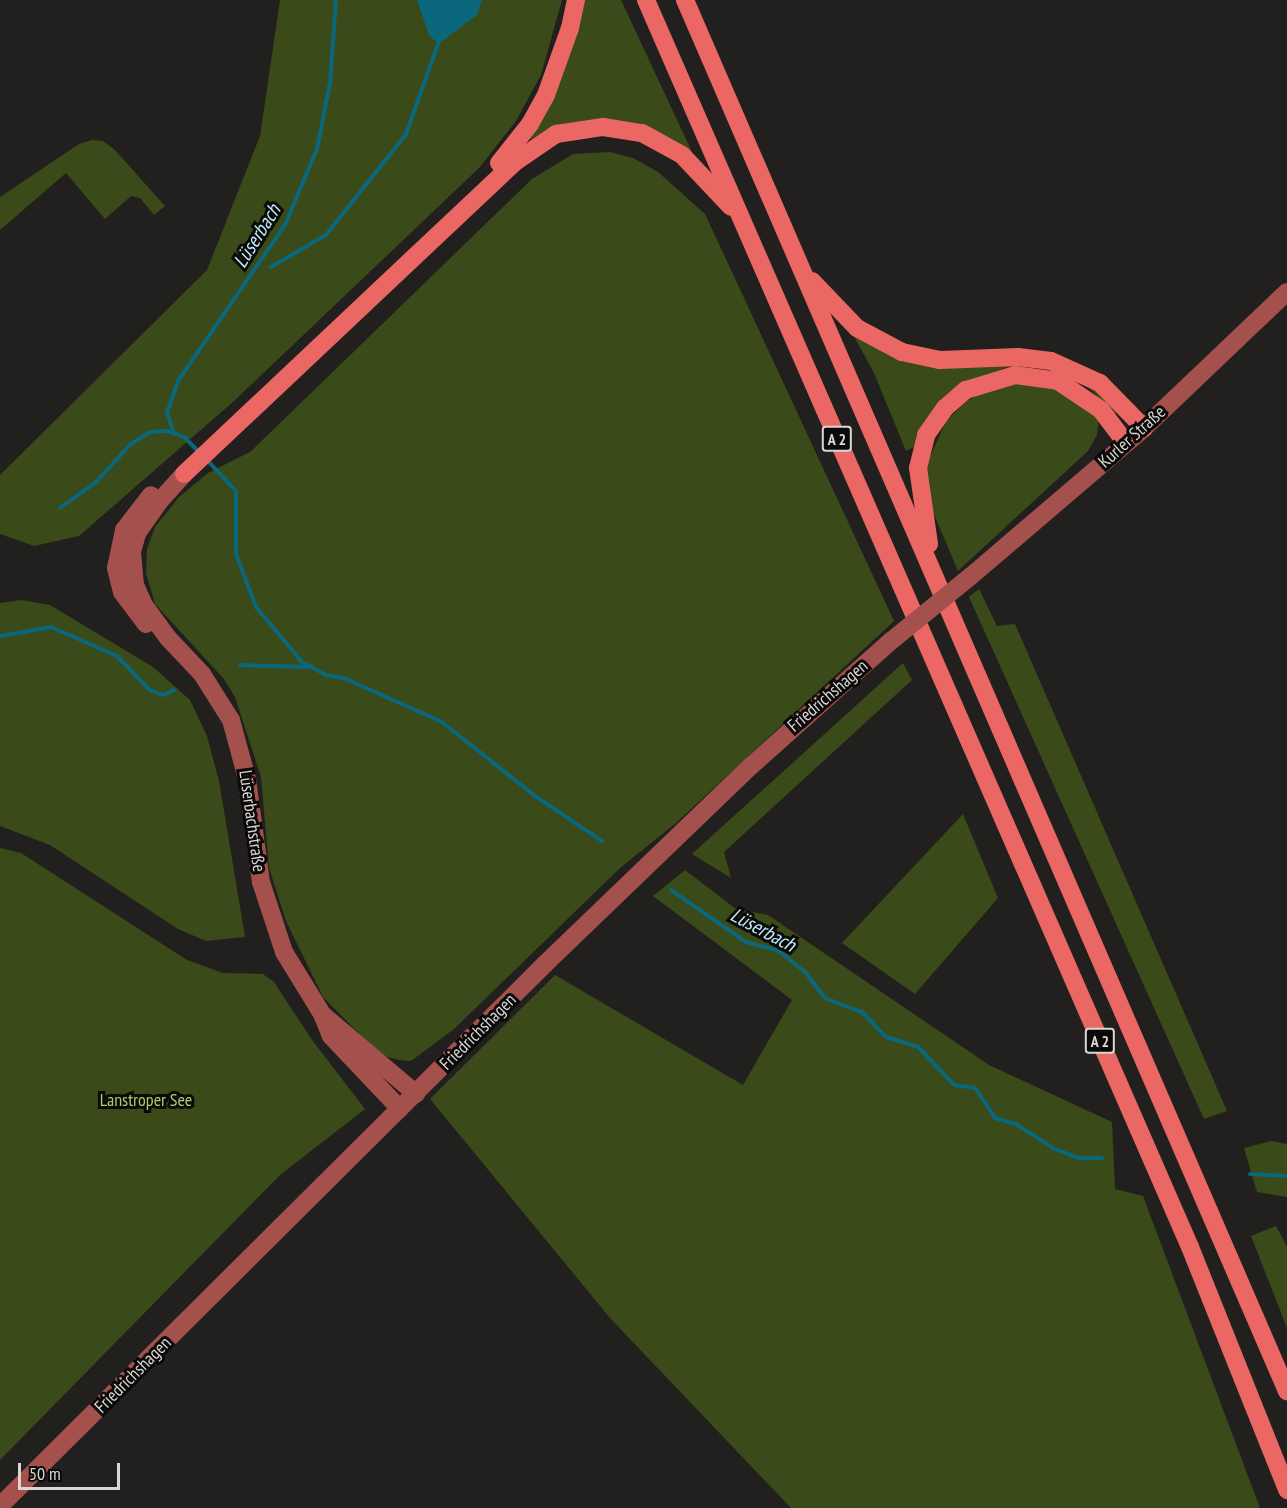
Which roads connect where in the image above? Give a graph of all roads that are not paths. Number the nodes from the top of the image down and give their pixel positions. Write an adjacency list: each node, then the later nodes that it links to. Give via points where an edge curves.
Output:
1 (576, 0): 8 (highway, via 551,84 515,146)
2 (646, 0): 4 (highway, A 2)
3 (684, 0): 5 (highway, A 2)
4 (742, 219): 8 (highway, via 698,171 658,140 625,129 603,127 556,134 515,162); 17 (highway, A 2, via 1190,1246)
5 (802, 270): 7 (highway, via 857,328 902,352 940,360 1018,357 1051,361 1100,383); 11 (highway, A 2)
6 (1287, 292): 7 (main road, Kurler Straße)
7 (1144, 428): 9 (main road, Kurler Straße)
8 (223, 432): 10 (highway)
9 (1126, 443): 11 (highway, via 1101,410 1058,381 1015,375 966,390 945,408 926,435 918,468); 12 (main road, Kurler Straße)
10 (181, 471): 13 (main road, Lüserbachstraße, via 147,517 132,552 135,585 168,638 202,674 231,720 241,750 261,882 272,921 297,976)
11 (933, 572): 16 (highway, A 2)
12 (971, 576): 14 (main road, Friedrichshagen, bridge, via 891,641 751,766)
13 (322, 1014): 14 (main road, Lüserbachstraße); 15 (main road, Lüserbachstraße, via 331,1036)
14 (416, 1094): 15 (main road, Friedrichshagen)
15 (400, 1109): 18 (main road, Friedrichshagen)
16 (1287, 1391)
17 (1287, 1490)
18 (0, 1506)

